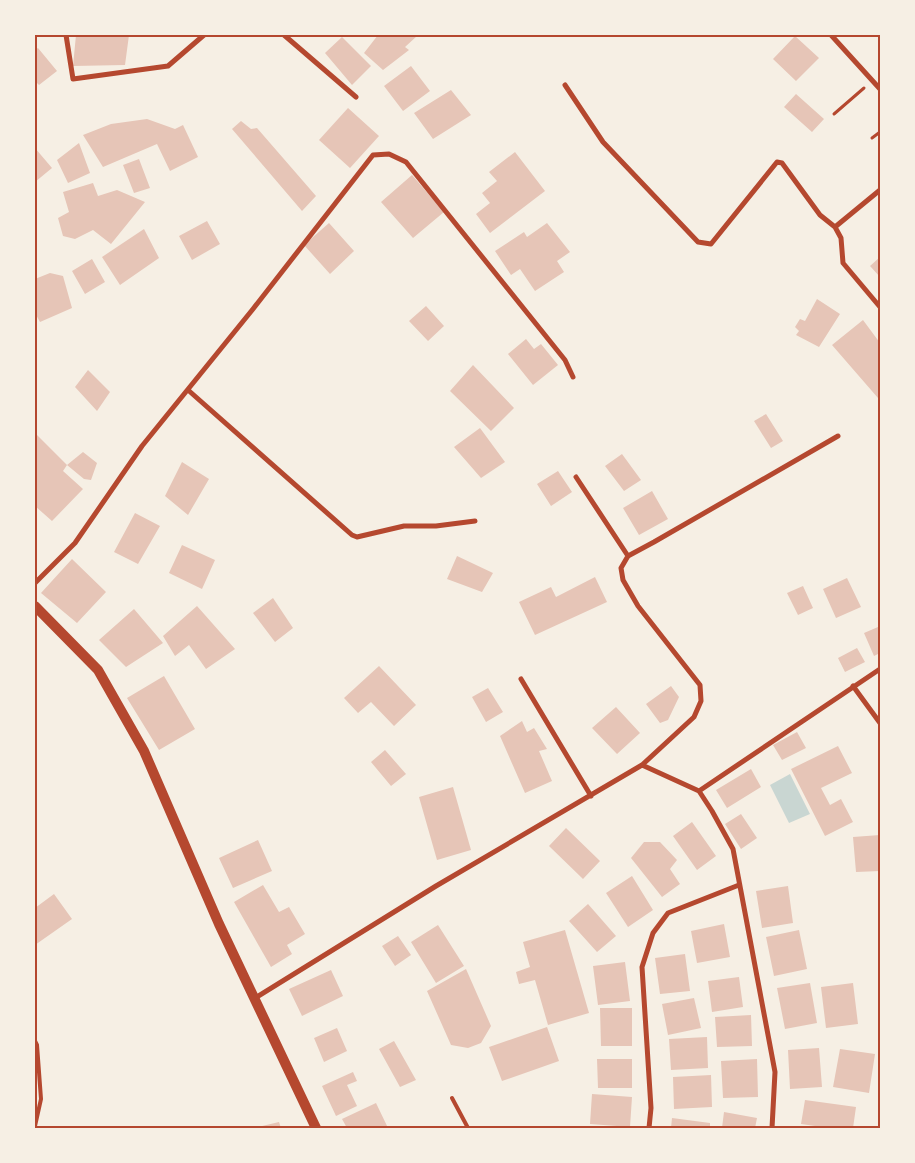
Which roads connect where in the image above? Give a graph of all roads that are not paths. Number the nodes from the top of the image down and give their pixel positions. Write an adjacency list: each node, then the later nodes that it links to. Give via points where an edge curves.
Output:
1 (66, 35): 2 (street, via 73,79 168,66)
2 (204, 35)
3 (284, 35): 7 (street)
4 (831, 35): 6 (street)
5 (565, 85): 9 (street, via 602,142 698,242 712,244 777,162 820,215)
6 (880, 89)
7 (356, 96)
8 (880, 190): 9 (street)
9 (834, 227): 10 (street, via 841,238 843,263)
10 (880, 307)
11 (574, 377): 12 (street, via 560,353 412,169 406,162 389,154 373,155)
12 (188, 390): 15 (street, via 352,535 357,537 404,526); 17 (street, via 142,446 75,543)
13 (838, 436): 16 (street)
14 (576, 477): 16 (street)
15 (475, 521)
16 (628, 556): 23 (street, via 621,568 623,580 638,606 700,685 701,701 694,718)
17 (35, 583)
18 (35, 606): 27 (main road, via 98,670 144,751 219,924)
19 (880, 669): 21 (street)
20 (521, 679): 25 (street)
21 (853, 686): 22 (street); 24 (street)
22 (880, 723)
23 (642, 765): 24 (street); 25 (street)
24 (699, 791): 26 (street, via 733,849)
25 (591, 796): 27 (street, via 436,886)
26 (739, 885): 33 (street, via 668,913 653,932 642,967 651,1108); 34 (street, via 775,1072)
27 (255, 998): 31 (main road)
28 (35, 1042): 30 (lane, via 41,1099)
29 (452, 1098): 32 (lane)
30 (35, 1126)
31 (316, 1128)
32 (468, 1128)
33 (649, 1128)
34 (772, 1128)

